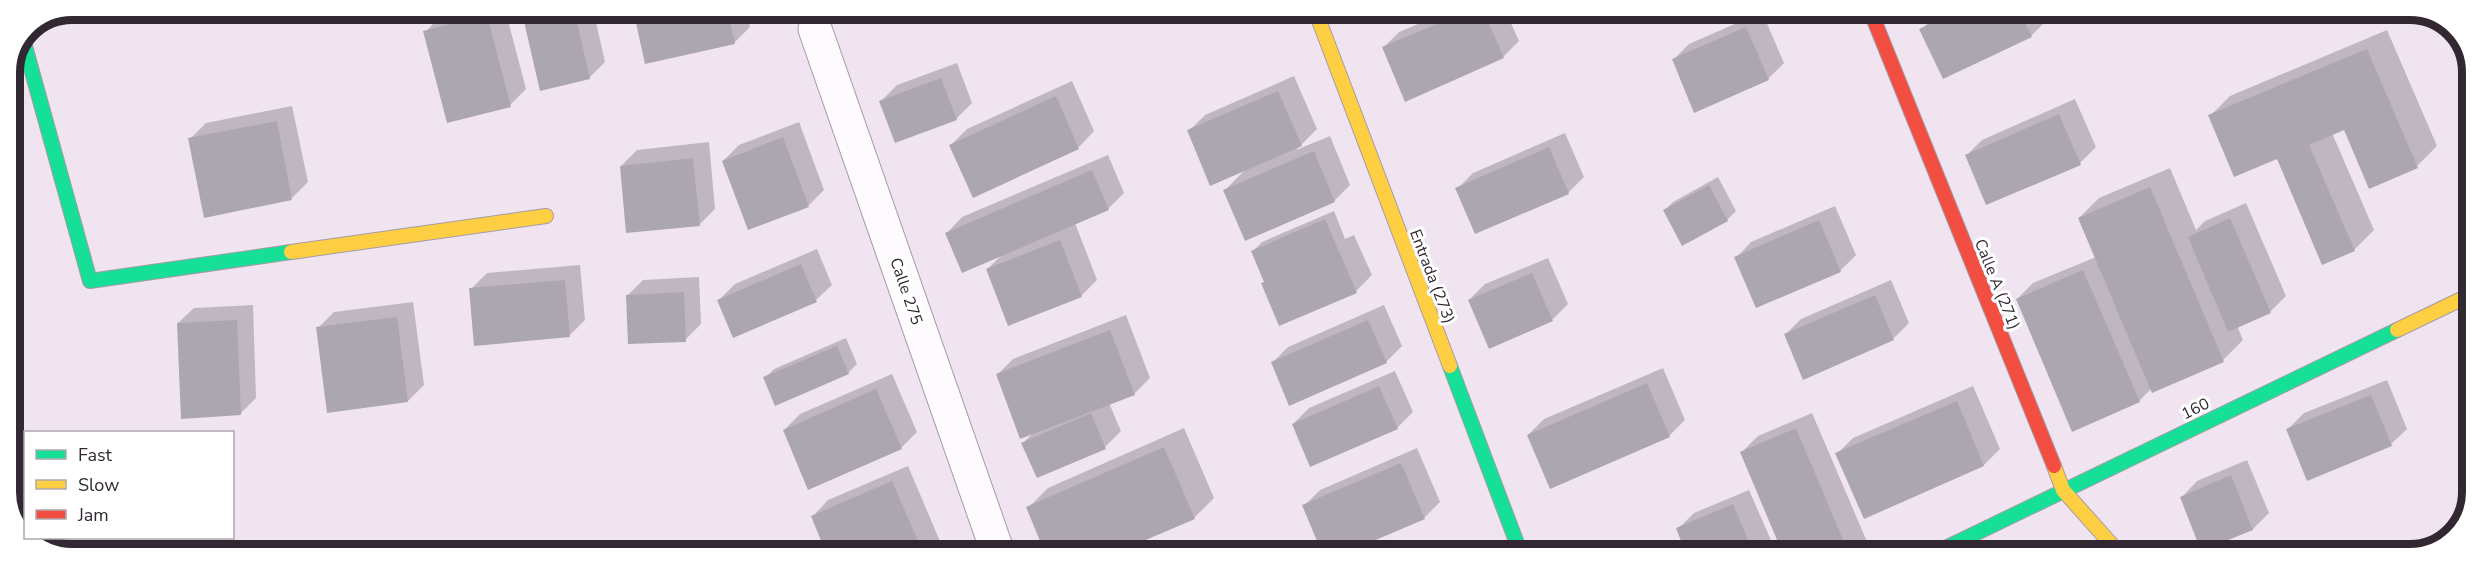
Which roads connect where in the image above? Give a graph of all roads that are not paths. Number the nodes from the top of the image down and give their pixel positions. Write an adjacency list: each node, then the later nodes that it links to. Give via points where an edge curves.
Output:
1 (1319, 20): 9 (street, Entrada (273))
2 (1874, 20): 7 (street, Calle A (271))
3 (815, 29): 8 (street, Calle 275)
4 (25, 49): 5 (street, via 90,281)
5 (546, 216)
6 (2462, 299): 7 (street, 160)
7 (2063, 490): 10 (street, 160); 11 (street, Calle A (271))
8 (995, 544)
9 (1517, 544)
10 (1953, 544)
11 (2111, 544)

